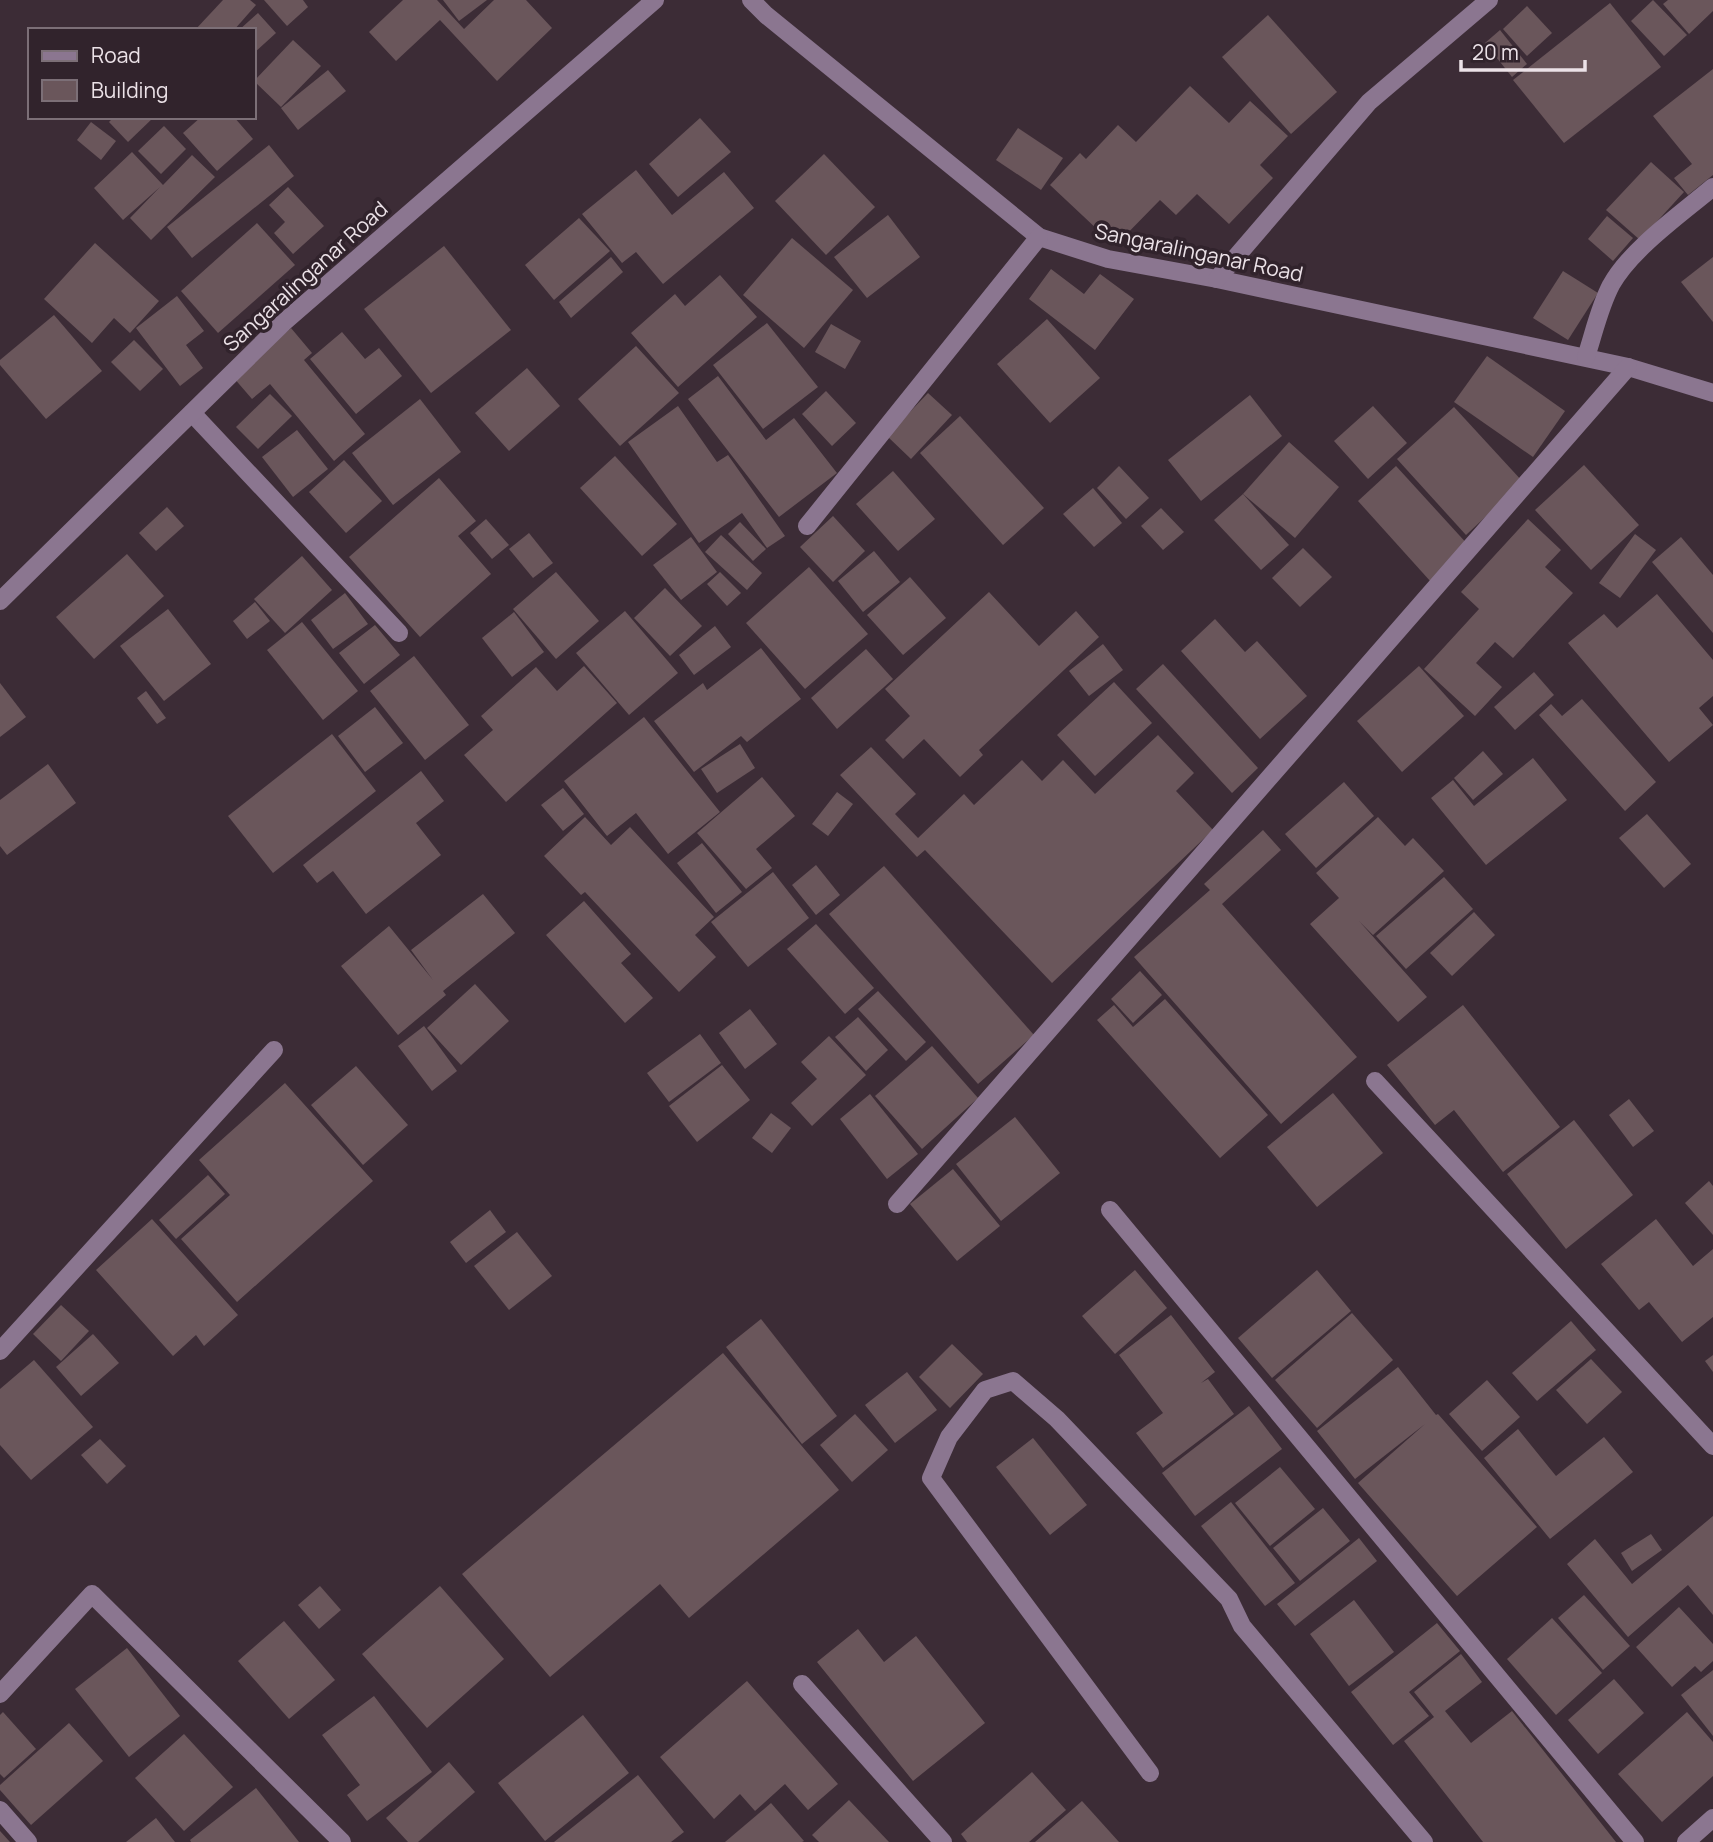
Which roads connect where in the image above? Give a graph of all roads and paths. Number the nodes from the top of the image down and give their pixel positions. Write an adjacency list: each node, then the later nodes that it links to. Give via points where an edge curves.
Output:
1 (655, 0): 10 (street, Sangaralinganar Road, via 283,323)
2 (751, 0): 5 (street, Sangaralinganar Road)
3 (1489, 0): 6 (street, via 1369,102)
4 (1713, 187): 7 (street, via 1632,256 1603,302)
5 (1038, 237): 6 (street, Sangaralinganar Road, via 1108,259); 11 (street)
6 (1217, 279): 7 (street, Sangaralinganar Road)
7 (1586, 358): 8 (street, Sangaralinganar Road)
8 (1628, 367): 9 (street, Sangaralinganar Road); 16 (street)
9 (1713, 393)
10 (192, 413): 12 (street, Sangaralinganar Road); 13 (street)
11 (807, 526)
12 (0, 601)
13 (399, 633)
14 (274, 1050): 18 (street)
15 (1375, 1082): 19 (street)
16 (897, 1205)
17 (1110, 1210): 29 (street)
18 (0, 1351)
19 (1713, 1446)
20 (802, 1684): 27 (street)
21 (0, 1694): 26 (street, via 92,1594)
22 (1150, 1773): 28 (street, via 931,1478 949,1437 985,1390 1013,1381 1057,1419 1229,1599 1242,1626)
23 (0, 1810): 25 (street)
24 (1713, 1818): 30 (street)
25 (28, 1842)
26 (342, 1842)
27 (943, 1842)
28 (1424, 1842)
29 (1635, 1842)
30 (1686, 1842)

